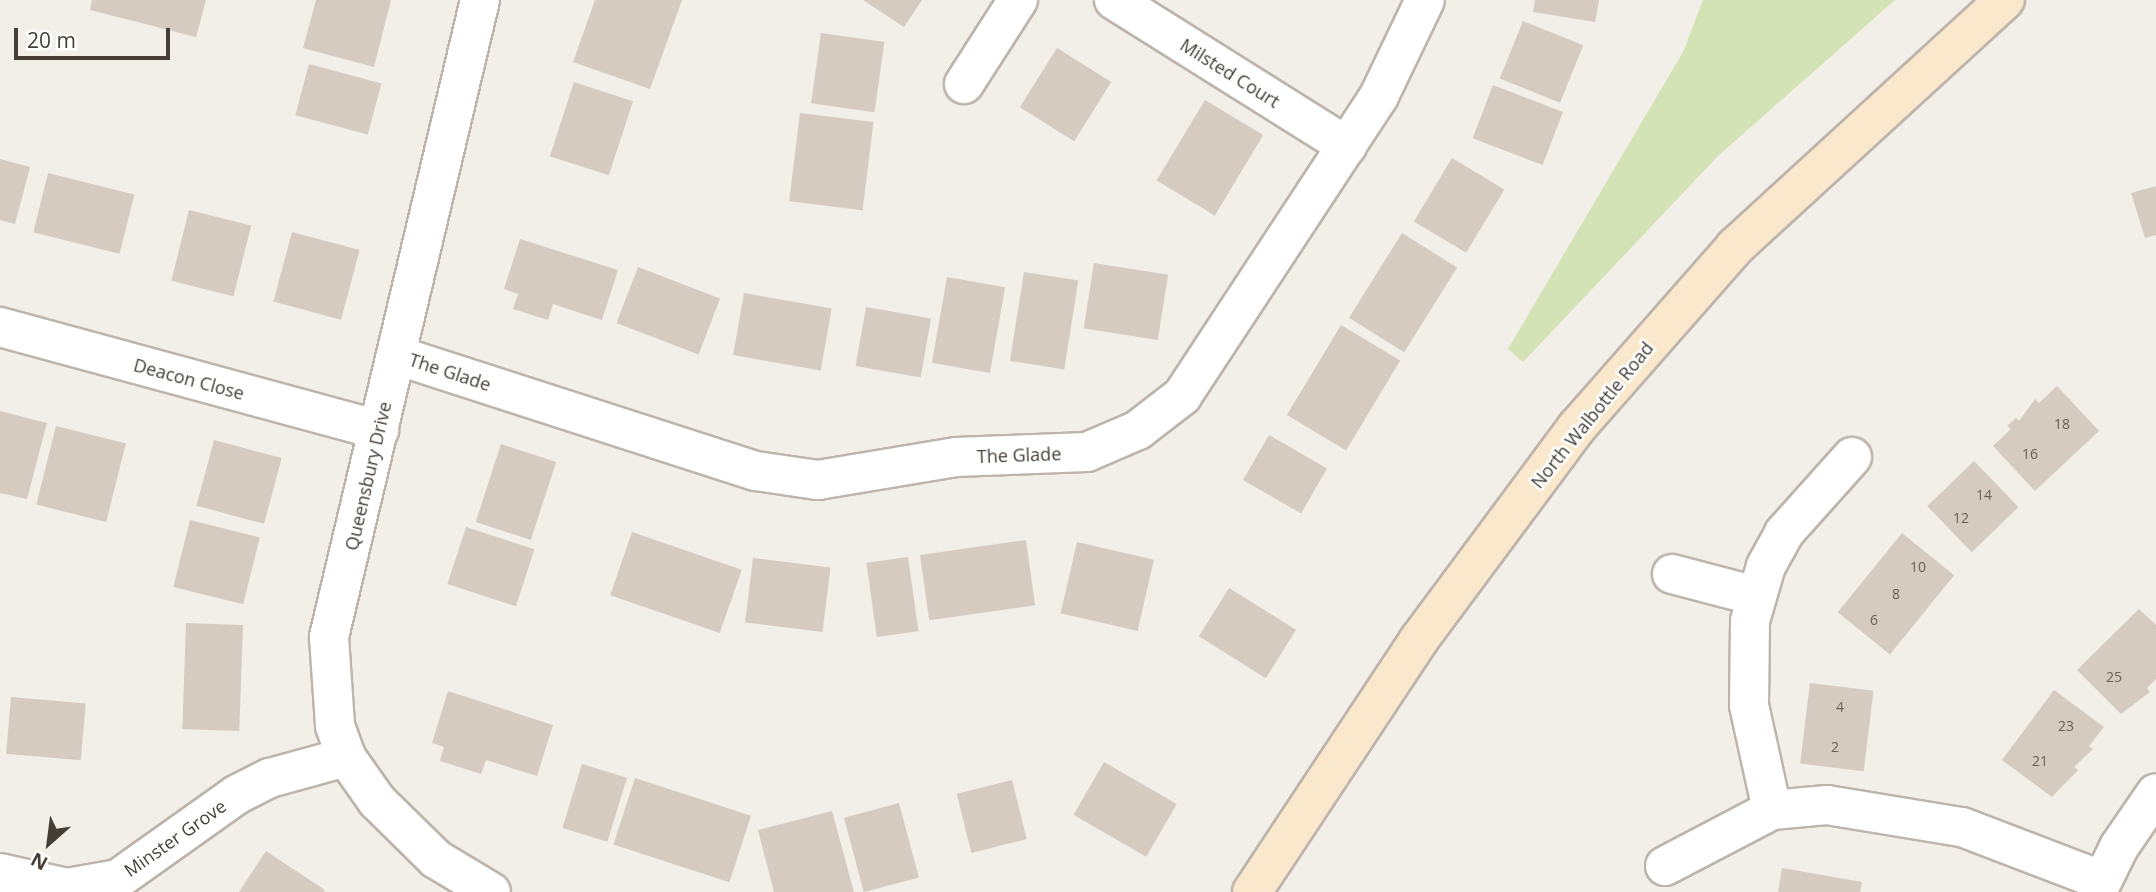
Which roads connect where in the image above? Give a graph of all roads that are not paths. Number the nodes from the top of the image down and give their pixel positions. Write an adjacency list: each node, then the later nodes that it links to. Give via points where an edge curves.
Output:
1 (480, 0): 9 (street, Queensbury Drive)
2 (1018, 0): 6 (street)
3 (1114, 0): 7 (street, Milsted Court)
4 (1425, 0): 7 (street, The Glade, via 1391,73)
5 (2005, 0): 22 (street, North Walbottle Road, via 1735,247 1577,427 1418,641)
6 (964, 84)
7 (1347, 146): 9 (street, The Glade, via 1181,396 1138,430 1087,452 956,457 818,480 781,475)
8 (0, 327): 10 (street, Deacon Close)
9 (396, 355): 10 (street, Queensbury Drive)
10 (379, 430): 14 (street, Queensbury Drive, via 329,637 335,726)
11 (1852, 457): 13 (street, via 1784,533)
12 (1672, 574): 13 (street)
13 (1756, 596): 16 (street, via 1746,659 1749,705)
14 (346, 757): 20 (street, Minster Grove, via 270,778 236,795 118,879); 21 (street, Queensbury Drive, via 377,801 436,859)
15 (2156, 793): 19 (street)
16 (1772, 810): 17 (street); 19 (street, via 1827,805 1962,827)
17 (1665, 866)
18 (0, 873): 20 (street, Minster Grove)
19 (2099, 886)
20 (67, 890)
21 (491, 892)
22 (1252, 892)

